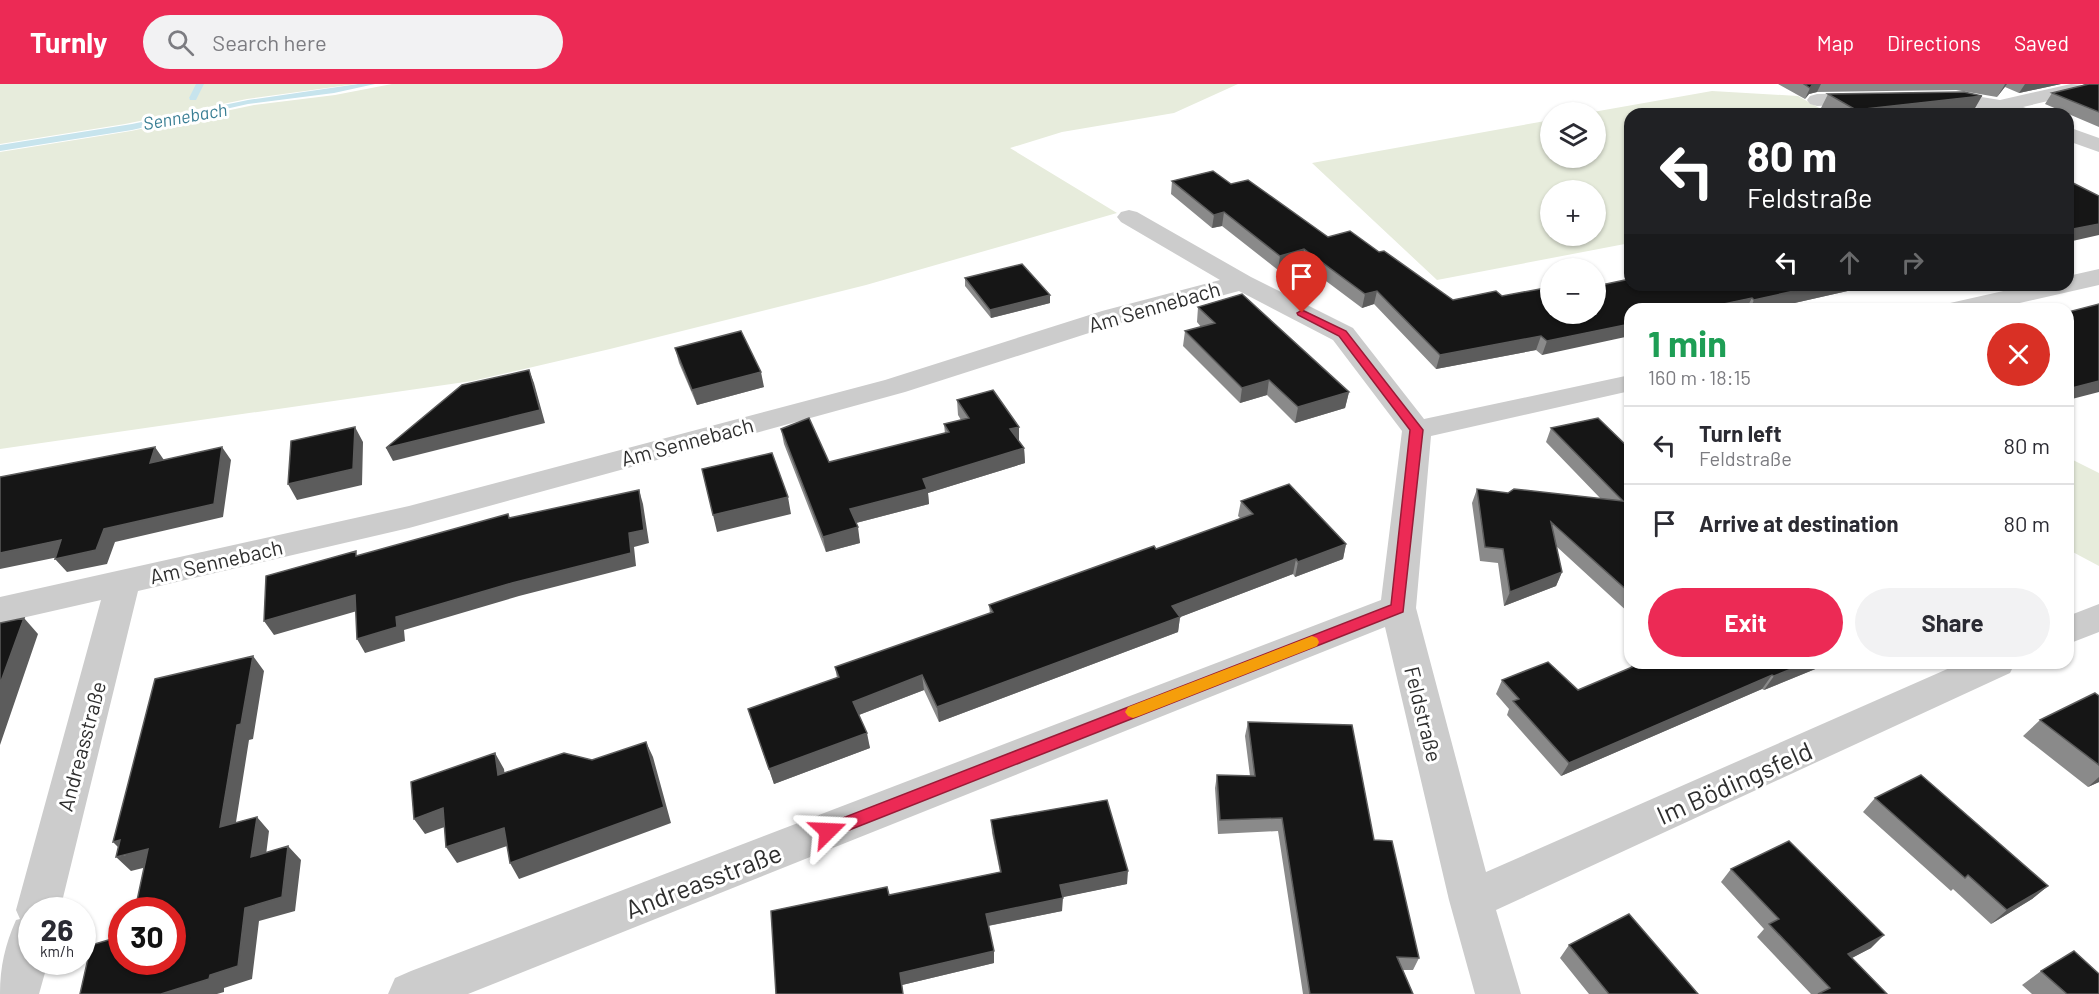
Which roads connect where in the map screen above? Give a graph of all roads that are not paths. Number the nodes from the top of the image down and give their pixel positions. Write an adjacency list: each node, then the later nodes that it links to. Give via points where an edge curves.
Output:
1 (2075, 89): 5 (street)
2 (1910, 98): 5 (street, via 1956,98)
3 (1887, 99): 4 (street)
4 (1817, 100)
5 (2001, 106): 6 (street)
6 (2007, 108)
7 (2074, 136): 8 (street)
8 (2099, 146)
9 (1129, 217): 11 (street, Am Sennebach)
10 (2099, 277): 12 (street)
11 (1242, 282): 16 (street, via 1342,334); 17 (street, Am Sennebach, via 1111,317 895,386 409,517)
12 (2074, 283)
13 (2039, 291): 14 (street)
14 (1986, 303)
15 (1624, 383): 16 (street)
16 (1417, 430): 18 (street, Feldstraße)
17 (123, 582): 19 (street, Am Sennebach); 23 (street, Andreasstraße)
18 (1398, 608): 24 (street, Feldstraße); 27 (street, Andreasstraße)
19 (0, 610)
20 (2099, 617): 21 (street)
21 (2074, 628)
22 (1984, 669): 24 (street, Im Bödingsfeld)
23 (41, 897)
24 (1471, 900): 28 (street, Feldstraße)
25 (21, 975): 26 (street)
26 (16, 994)
27 (411, 994)
28 (1498, 994)

